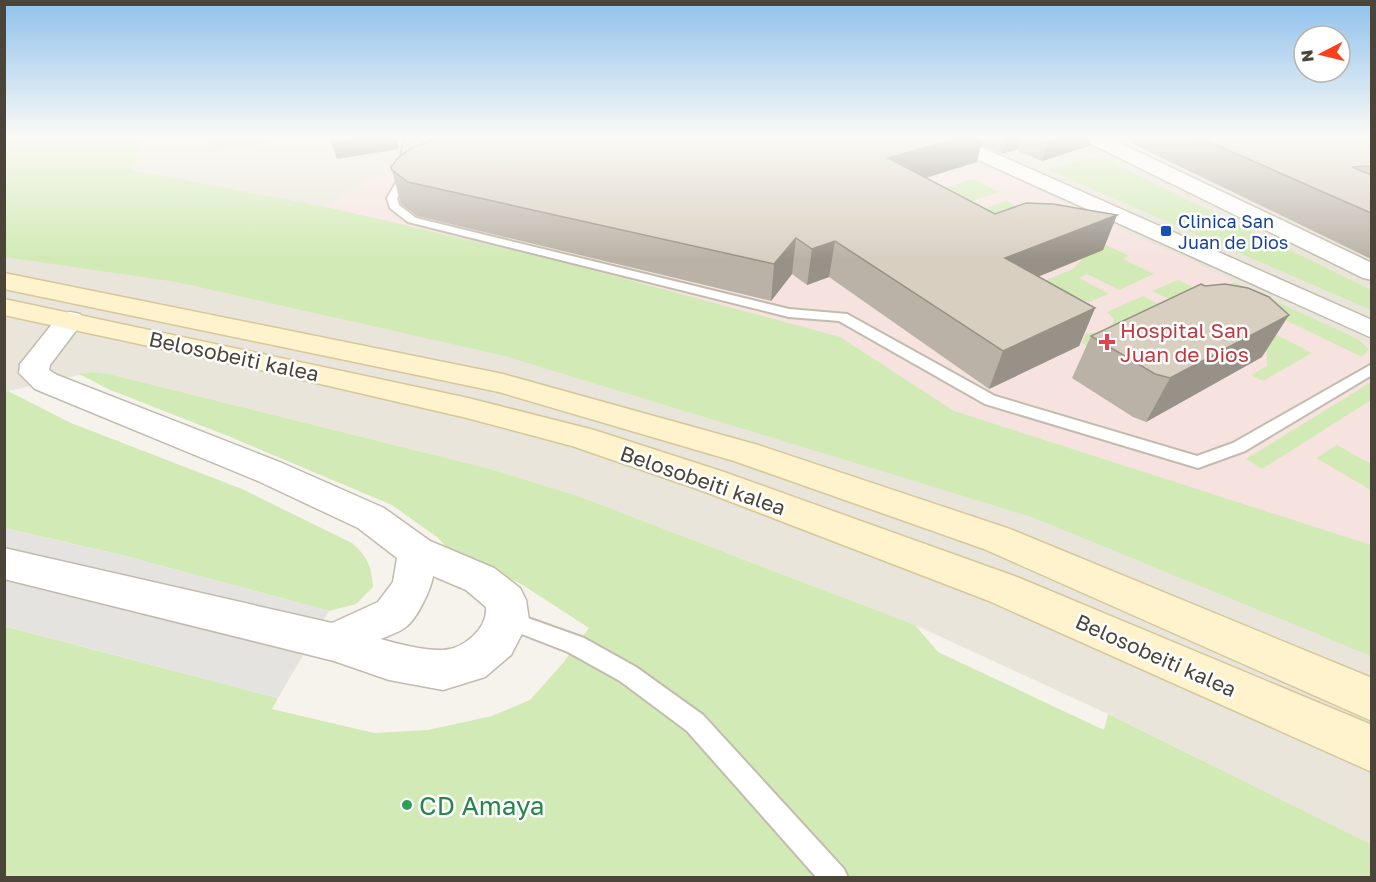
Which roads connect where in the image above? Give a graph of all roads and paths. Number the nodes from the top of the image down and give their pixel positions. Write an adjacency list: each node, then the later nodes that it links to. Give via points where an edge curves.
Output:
1 (411, 177): 9 (lane, via 401,183 392,198 394,206 412,220 789,313 842,317 990,400 1198,462 1239,447)
2 (1032, 177): 8 (street)
3 (1174, 177): 4 (street)
4 (1371, 273)
5 (4, 281): 14 (main road, Belosobeiti kalea, via 503,383 746,453 997,539)
6 (4, 307): 7 (main road, Belosobeiti kalea)
7 (70, 320): 10 (street, via 35,364 34,373 46,382 341,504 371,518); 15 (main road, Belosobeiti kalea, via 468,408 582,438 837,526 1003,589)
8 (1371, 330)
9 (1371, 368)
10 (417, 552): 12 (street, via 480,579 506,600); 13 (street, via 412,586 393,614)
11 (4, 563): 13 (street)
12 (508, 620): 13 (street, via 496,642 470,663 442,670 388,661); 16 (lane, via 576,645 628,674 695,723)
13 (334, 642)
14 (1371, 700)
15 (1371, 749)
16 (835, 878)

